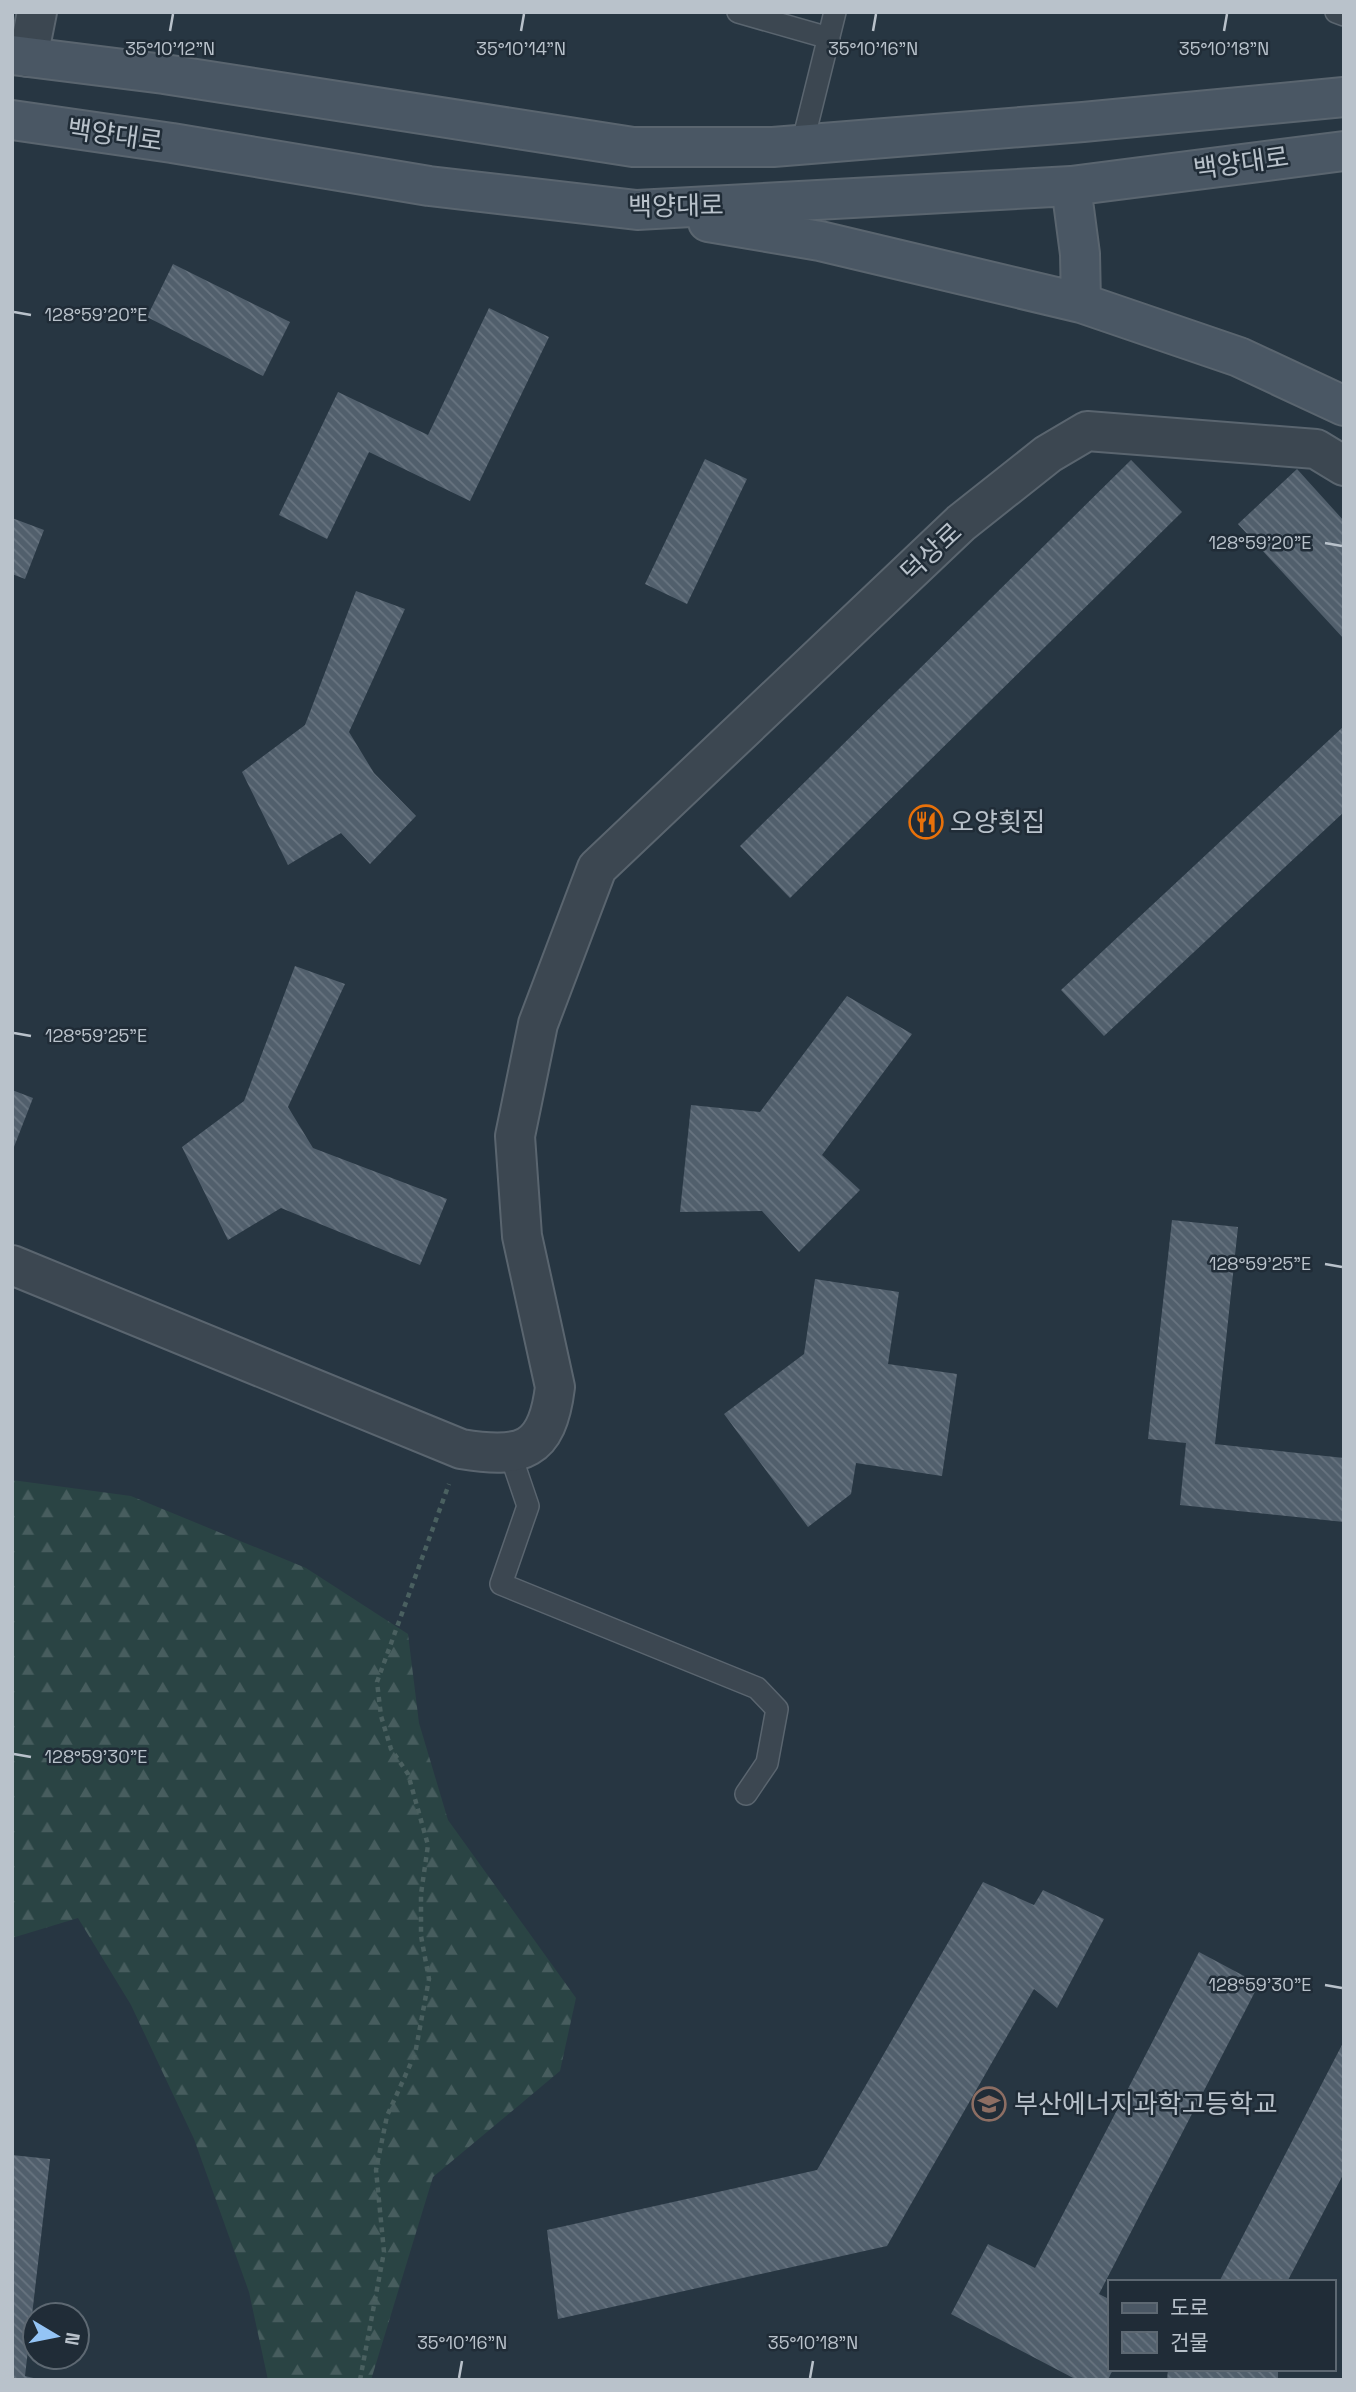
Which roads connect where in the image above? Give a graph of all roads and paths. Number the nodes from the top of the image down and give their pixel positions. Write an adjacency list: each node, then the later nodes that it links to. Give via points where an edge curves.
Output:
1 (37, 12): 7 (street)
2 (738, 12): 6 (lane)
3 (835, 12): 6 (lane)
4 (1336, 12): 5 (lane)
5 (1344, 15)
6 (829, 38): 10 (lane)
7 (20, 56): 10 (main road, 백양대로, via 633,147)
8 (1344, 97): 10 (main road, 백양대로)
9 (12, 120): 13 (main road, 백양대로, via 429,186)
10 (802, 145)
11 (1344, 151): 12 (main road, 백양대로)
12 (1071, 186): 13 (main road, 백양대로); 14 (main road)
13 (637, 210): 14 (main road, via 820,241)
14 (1081, 303): 15 (main road, via 1239,358)
15 (1344, 406)
16 (1344, 466): 19 (street, 덕상로, via 1316,449 1087,431 1048,453 961,523 597,868 538,1024 515,1136 522,1236 555,1387 552,1412 542,1434)
17 (12, 1265): 18 (street)
18 (461, 1449): 19 (street); 21 (path, via 377,1682 391,1749 408,1774 428,1845 421,1936 429,1979 415,2054 387,2116 376,2171 384,2252)
19 (510, 1453): 20 (lane, via 528,1506 501,1584 757,1688 777,1709 767,1763)
20 (746, 1794)
21 (360, 2380)

